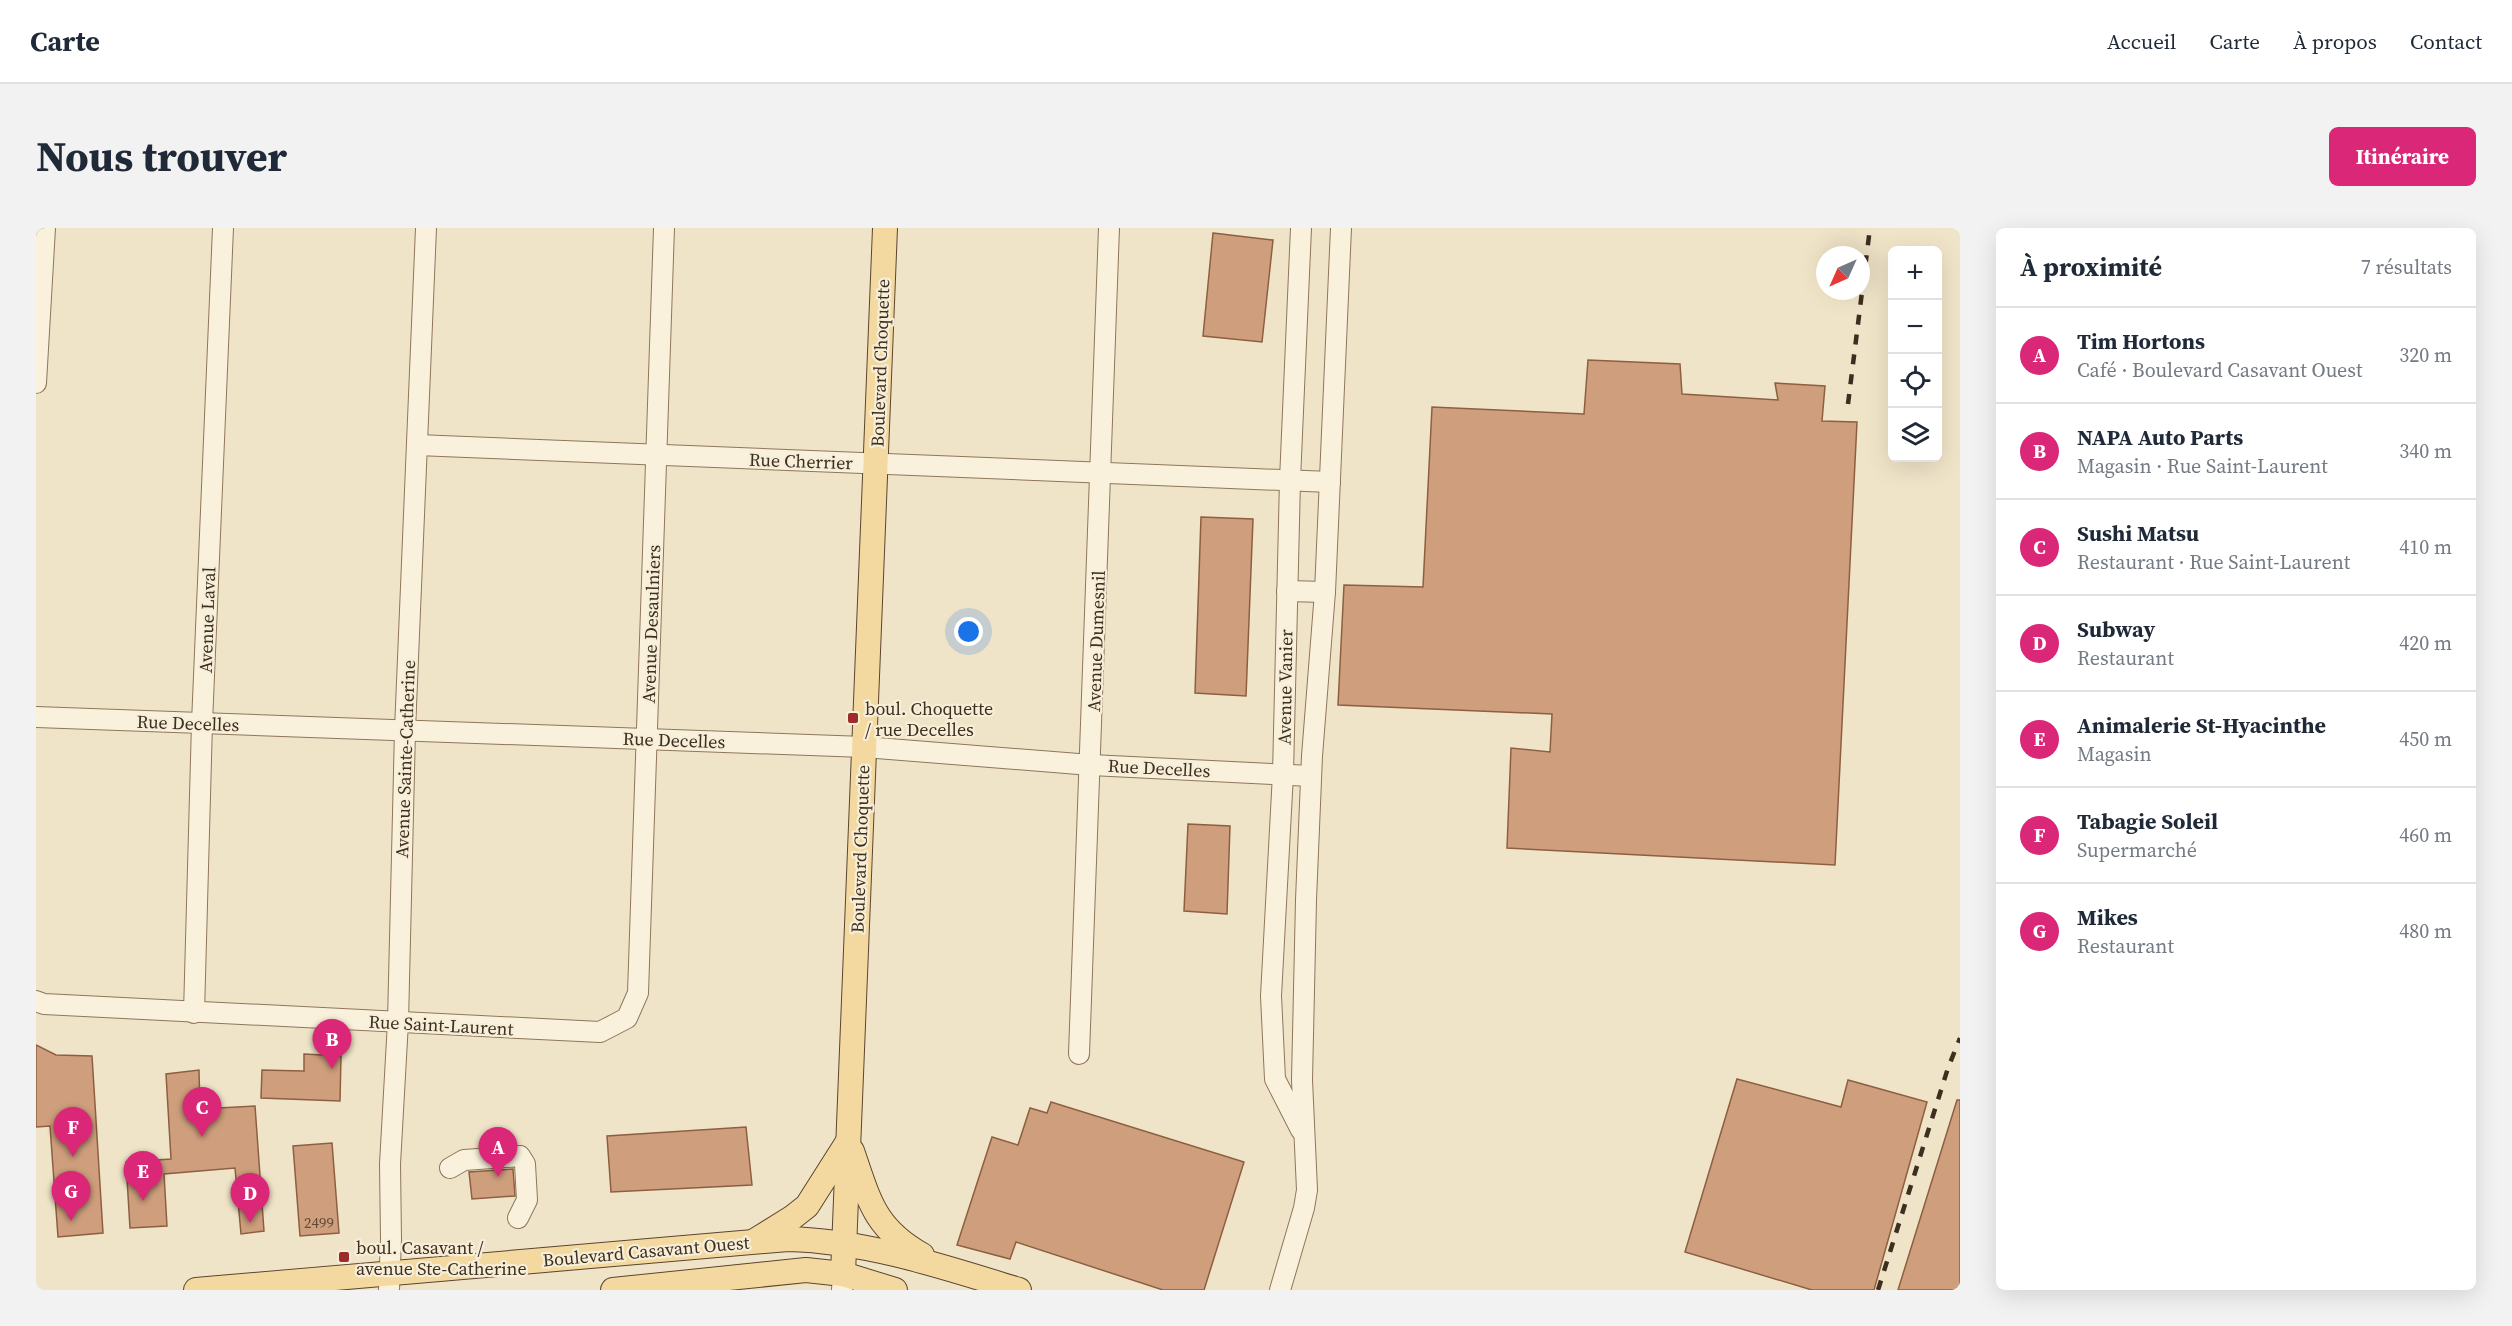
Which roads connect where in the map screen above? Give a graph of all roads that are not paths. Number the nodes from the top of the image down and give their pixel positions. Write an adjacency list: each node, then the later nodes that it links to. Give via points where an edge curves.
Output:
1 (45, 228): 9 (street)
2 (223, 228): 19 (street, Avenue Laval)
3 (426, 228): 10 (street, Avenue Sainte-Catherine)
4 (664, 228): 11 (street, Avenue Desaulniers)
5 (885, 228): 12 (main road, Boulevard Choquette)
6 (1109, 228): 13 (street, Avenue Dumesnil)
7 (1301, 228): 14 (street, Avenue Vanier)
8 (1341, 228): 15 (street, Avenue Vanier)
9 (36, 383)
10 (417, 445): 11 (street, Rue Cherrier); 20 (street, Avenue Sainte-Catherine)
11 (657, 455): 12 (street, Rue Cherrier); 21 (street, Avenue Desaulniers)
12 (876, 464): 13 (street, Rue Cherrier); 22 (main road, Boulevard Choquette)
13 (1102, 473): 14 (street, Rue Cherrier); 23 (street, Avenue Dumesnil)
14 (1290, 480): 15 (street, Rue Cherrier); 16 (street, Avenue Vanier)
15 (1330, 482): 17 (street, Avenue Vanier)
16 (1287, 591): 17 (street); 24 (street, Avenue Vanier)
17 (1325, 592): 25 (street, Avenue Vanier)
18 (36, 717): 19 (street, Rue Decelles)
19 (202, 723): 20 (street, Rue Decelles); 29 (street, Avenue Laval)
20 (405, 730): 21 (street, Rue Decelles); 31 (street, Avenue Sainte-Catherine)
21 (647, 740): 22 (street, Rue Decelles); 30 (street, Avenue Desaulniers, via 638,993)
22 (864, 747): 23 (street, Rue Decelles); 34 (main road, Boulevard Choquette)
23 (1091, 765): 24 (street, Rue Decelles); 32 (street, Avenue Dumesnil)
24 (1283, 774): 25 (street, Rue Decelles); 26 (street, Avenue Vanier)
25 (1311, 776): 27 (street, Avenue Vanier)
26 (1277, 895): 27 (street); 33 (street, Avenue Vanier, via 1271,996 1275,1079)
27 (1306, 900): 33 (street, Avenue Vanier, via 1302,1080)
28 (36, 1000): 29 (street, Rue Saint-Laurent, via 44,1004)
29 (194, 1013): 31 (street, Rue Saint-Laurent)
30 (627, 1018): 31 (street, Rue Saint-Laurent, via 600,1032)
31 (398, 1022): 40 (street, Avenue Sainte-Catherine, via 390,1164)
32 (1078, 1054)
33 (1305, 1138): 48 (street, Avenue Vanier, via 1307,1190)
34 (848, 1140): 37 (main road, via 807,1206); 38 (main road, Boulevard Choquette); 39 (main road, via 874,1212 904,1245)
35 (450, 1168): 36 (street, via 464,1160 520,1156 525,1164 527,1200)
36 (518, 1218)
37 (753, 1241): 38 (main road, Boulevard Casavant Ouest, via 807,1240); 40 (main road, Boulevard Casavant Ouest)
38 (844, 1245): 39 (main road, Boulevard Casavant Ouest); 41 (main road, Boulevard Choquette)
39 (941, 1266): 47 (main road, Boulevard Casavant Ouest)
40 (389, 1282): 43 (main road, Boulevard Casavant Ouest)
41 (843, 1282): 42 (main road, Boulevard Casavant Ouest, via 806,1270); 46 (main road, Boulevard Casavant Ouest)
42 (691, 1283): 44 (main road, Boulevard Casavant Ouest); 45 (main road)
43 (196, 1290)
44 (613, 1290)
45 (756, 1290)
46 (896, 1290)
47 (1019, 1290)
48 (1280, 1290)

